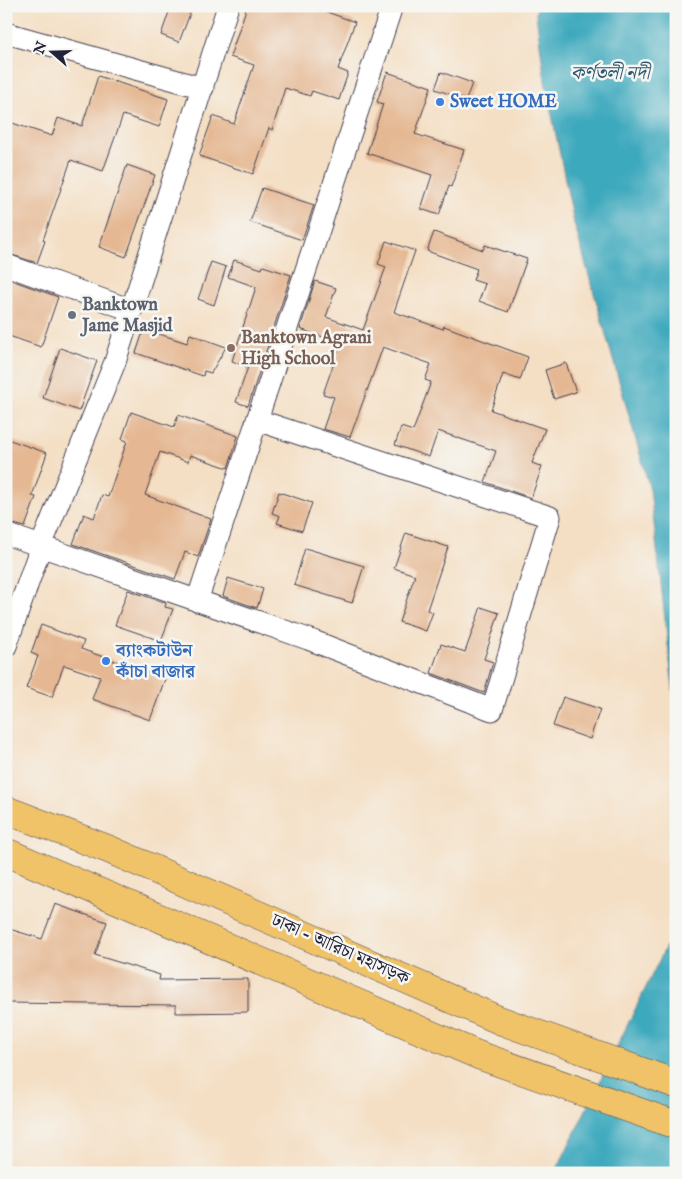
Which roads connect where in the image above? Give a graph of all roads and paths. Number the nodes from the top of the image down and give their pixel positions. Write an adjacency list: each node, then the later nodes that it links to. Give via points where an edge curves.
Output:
1 (228, 6): 4 (street)
2 (392, 6): 7 (street)
3 (6, 34): 4 (street)
4 (203, 88): 6 (street)
5 (6, 266): 6 (street)
6 (132, 310): 9 (street, via 115,362)
7 (257, 420): 10 (street); 10 (street, via 550,517 492,710 308,639)
8 (6, 534): 9 (street)
9 (41, 546): 10 (street); 11 (street)
10 (197, 602)
11 (6, 646)
12 (6, 810): 14 (highway, ঢাকা - আরিচা মহাসড়ক, via 108,849 500,1020)
13 (6, 852): 15 (highway, via 478,1056)
14 (676, 1084)
15 (676, 1125)

